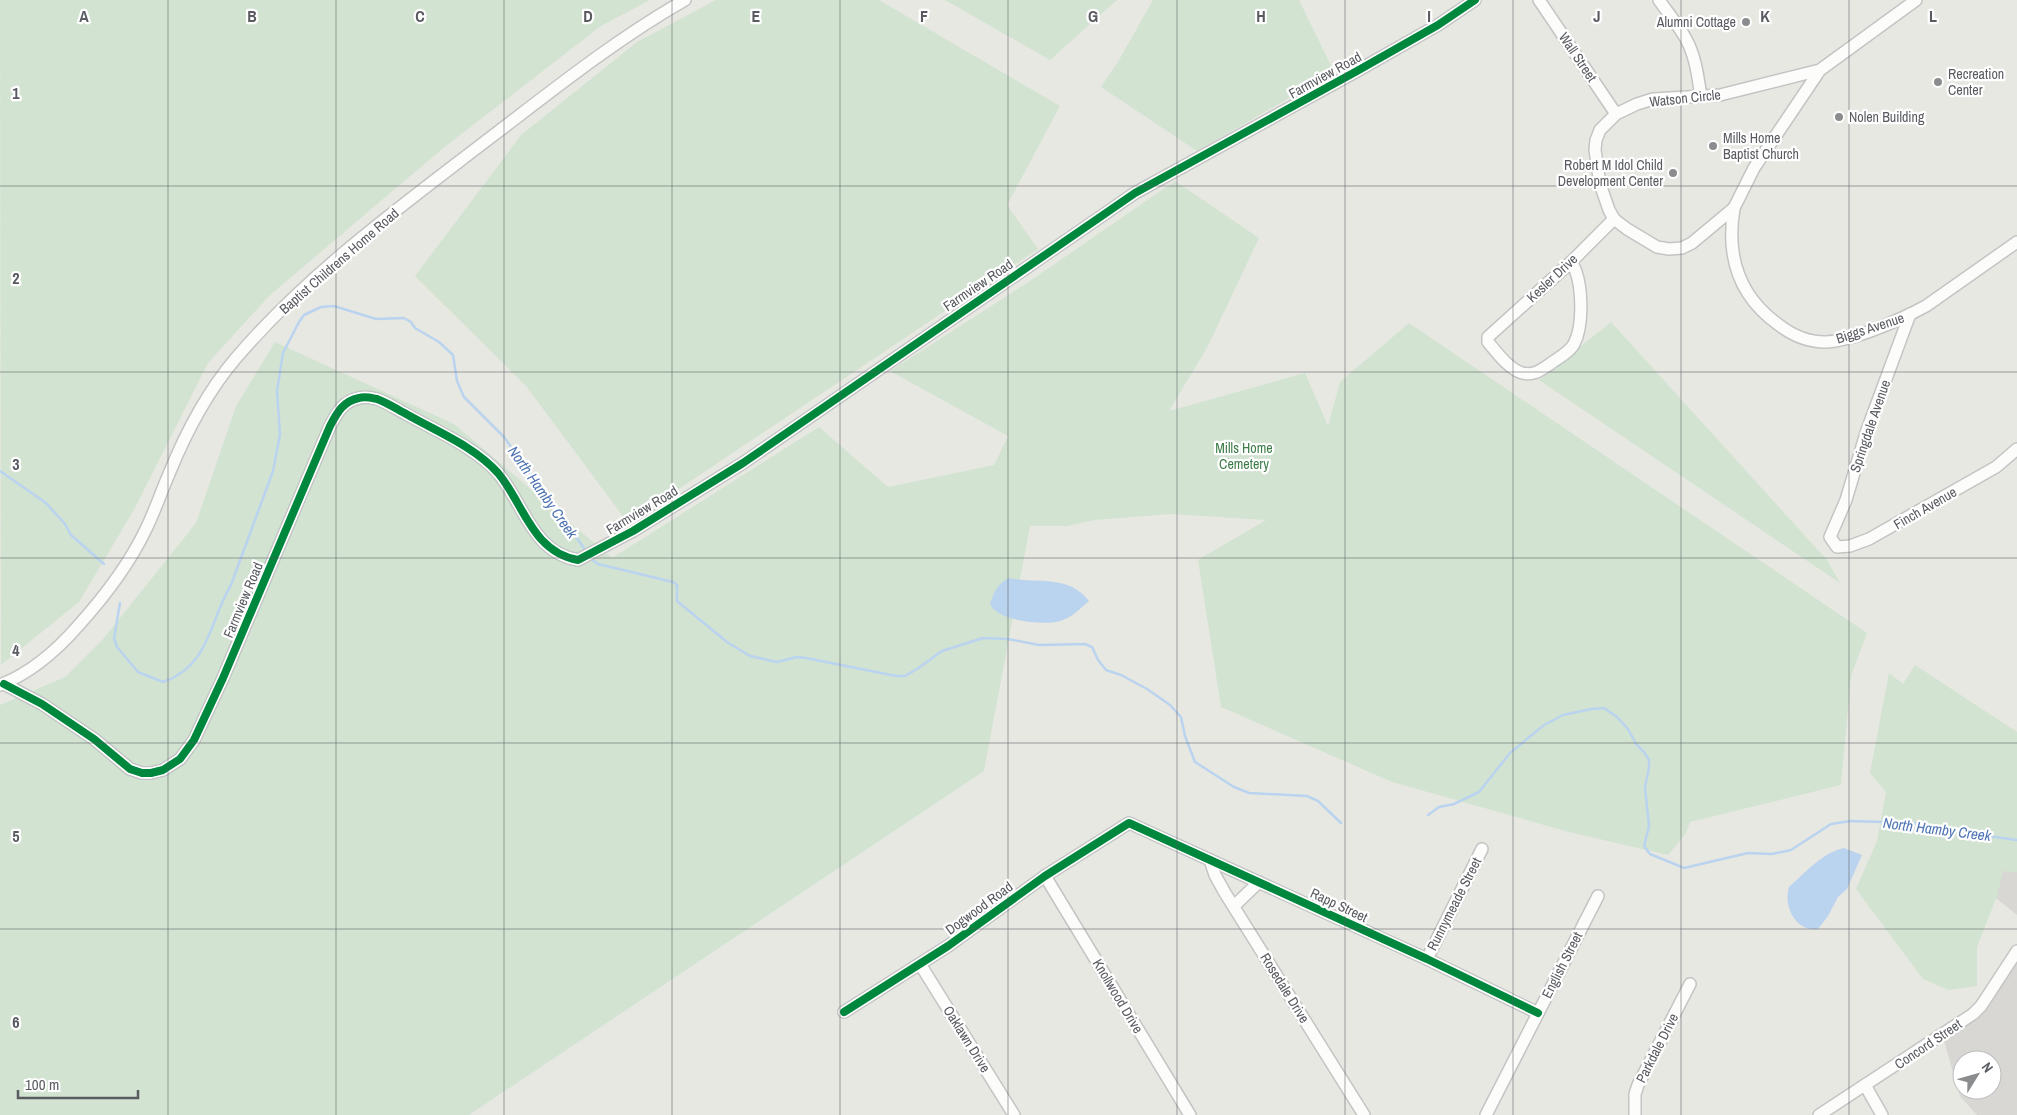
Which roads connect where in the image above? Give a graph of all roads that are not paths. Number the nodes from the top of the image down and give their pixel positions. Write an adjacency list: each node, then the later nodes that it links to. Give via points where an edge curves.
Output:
1 (685, 0): 16 (street, Baptist Childrens Home Road, via 657,15 593,60 418,193 346,250 264,327 225,371 200,408 147,527 120,575 63,643 36,666)
2 (1475, 0): 16 (street, Farmview Road, via 1357,71 1135,193 743,463 633,531 578,560 554,550 533,531 497,473 462,446 379,400 359,397 349,400 340,407 330,426 194,740 180,759 163,770 151,773 130,768 94,738 42,704)
3 (1539, 0): 8 (street, Wall Street)
4 (1659, 0): 7 (street, via 1691,49)
5 (1916, 0): 6 (street)
6 (1820, 70): 7 (street, Watson Circle); 9 (street, via 1754,168)
7 (1701, 97): 8 (street, Watson Circle, via 1653,99)
8 (1616, 114): 10 (street, Watson Circle, via 1600,130 1595,150 1600,184)
9 (1734, 208): 10 (street, via 1692,243 1669,250 1646,242); 13 (street, Biggs Avenue, via 1732,251 1744,289 1770,320 1788,332 1809,340 1833,340 1862,333)
10 (1614, 219): 12 (street, Kesler Drive)
11 (2017, 242): 13 (street, Biggs Avenue, via 1931,303)
12 (1571, 262): 12 (street, Kesler Drive, via 1488,337 1495,351 1514,370 1532,374 1540,371 1573,345 1579,320 1580,294 1576,269)
13 (1910, 314): 15 (street, Springdale Avenue, via 1866,433 1846,500)
14 (2017, 449): 15 (street, Finch Avenue, via 1996,467 1868,539 1837,547)
15 (1830, 537)
16 (2, 685)
17 (1129, 823): 19 (street, Rapp Street); 20 (street, Dogwood Road)
18 (1482, 850): 25 (street, Runnymeade Street)
19 (1210, 860): 21 (street, Rapp Street); 23 (street, Rosedale Drive, via 1215,875)
20 (1045, 876): 26 (street, Dogwood Road); 32 (street, Knollwood Drive)
21 (1259, 882): 23 (street); 25 (street, Rapp Street)
22 (1598, 896): 29 (street, English Street)
23 (1234, 906): 33 (street, Rosedale Drive)
24 (2017, 950): 30 (street, Concord Street, via 1973,1014)
25 (1427, 959): 29 (street, Rapp Street)
26 (920, 964): 28 (street, Dogwood Road); 31 (street, Oaklawn Drive)
27 (1690, 984): 35 (street, Parkdale Drive, via 1638,1085)
28 (844, 1012)
29 (1538, 1013): 34 (street, English Street)
30 (1865, 1086): 36 (street, Concord Street); 37 (street)
31 (1014, 1115)
32 (1190, 1115)
33 (1364, 1115)
34 (1486, 1115)
35 (1635, 1115)
36 (1819, 1115)
37 (1882, 1115)

